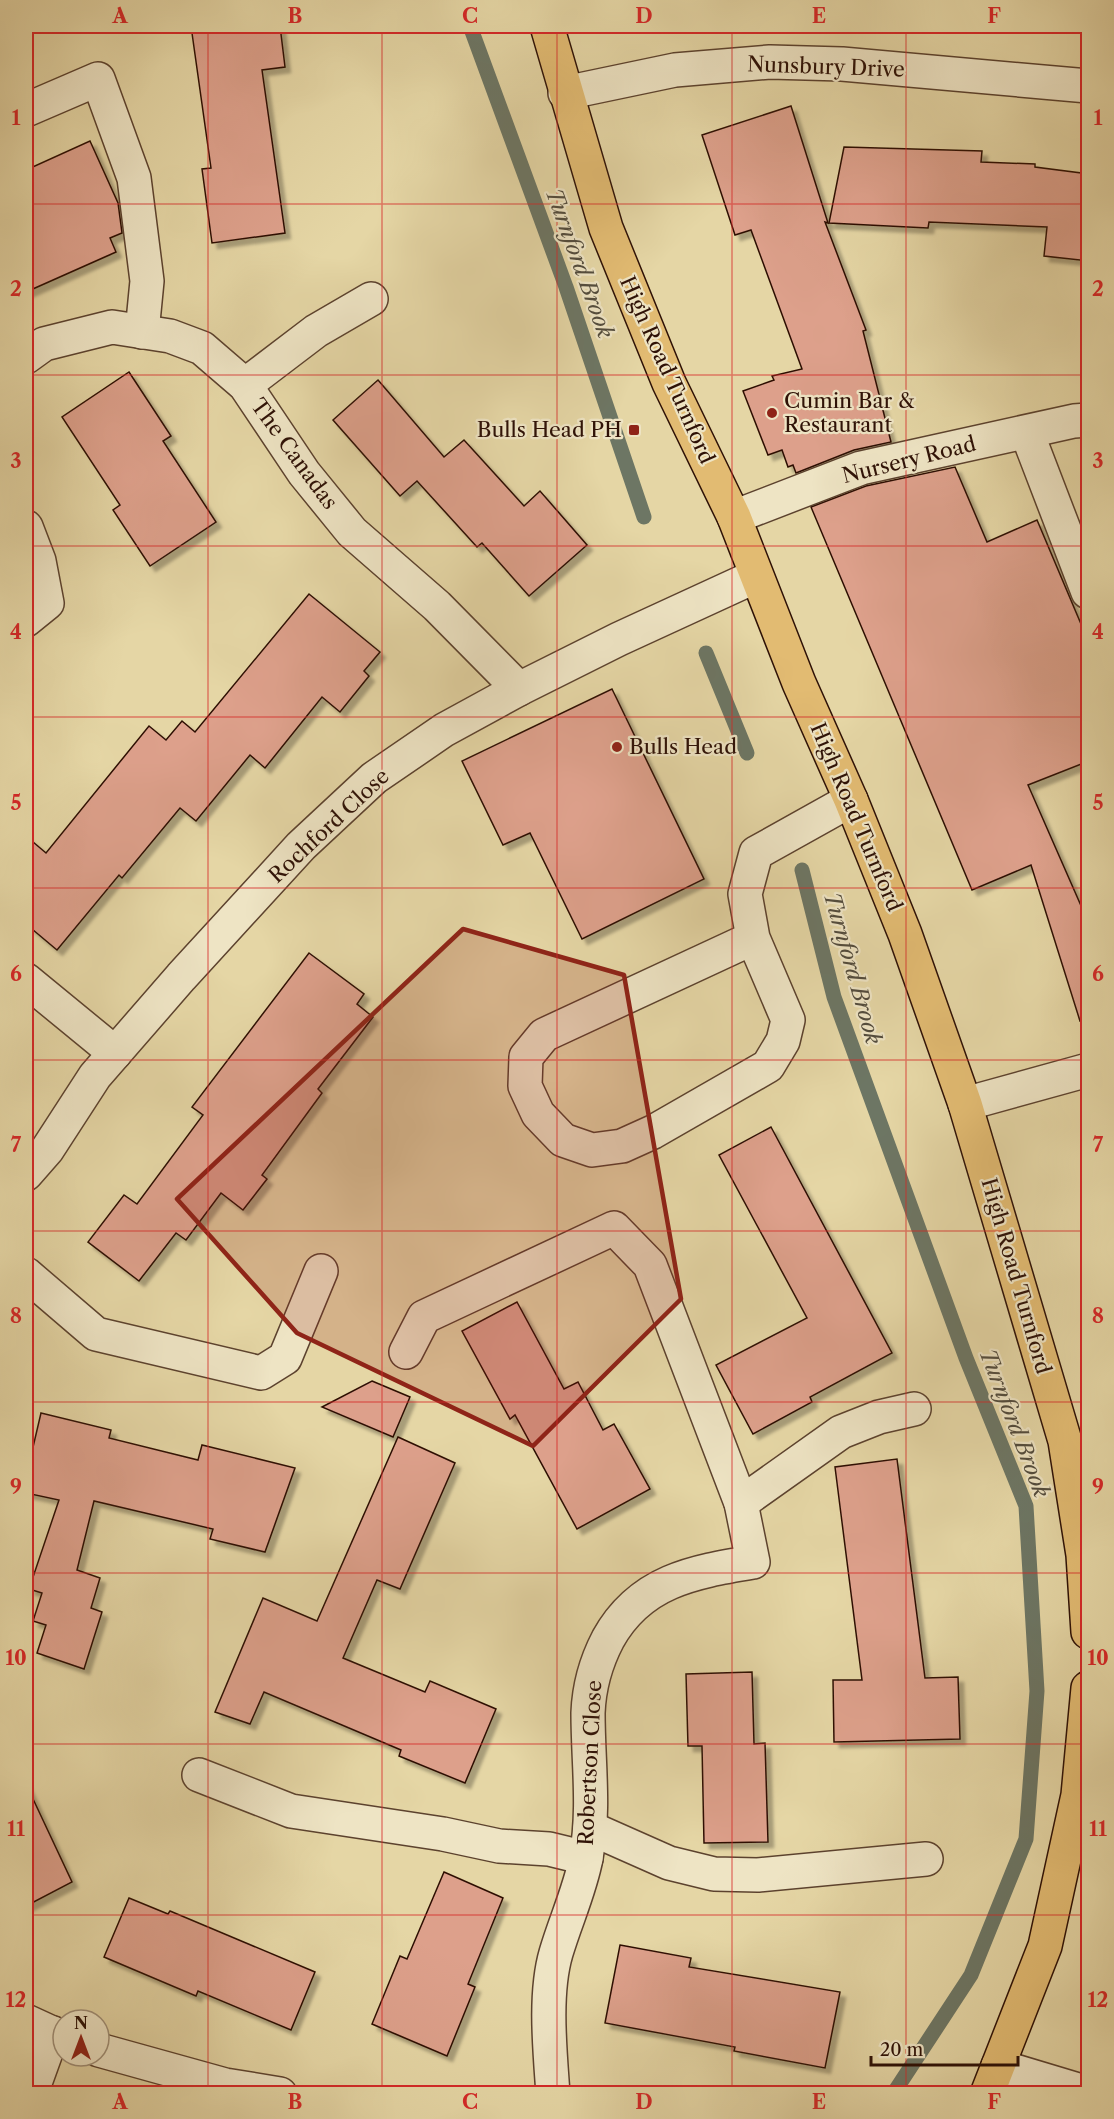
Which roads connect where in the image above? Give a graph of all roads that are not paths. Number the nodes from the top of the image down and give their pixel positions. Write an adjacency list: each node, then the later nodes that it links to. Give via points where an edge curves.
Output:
1 (547, 26): 3 (main road, High Road Turnford)
2 (1089, 86): 3 (street, Nunsbury Drive, via 842,64 770,62 675,70)
3 (566, 93): 11 (main road, High Road Turnford, via 606,228 669,383)
4 (26, 110): 6 (street, via 98,79 134,178 147,281)
5 (372, 299): 8 (street, via 316,331)
6 (142, 332): 7 (street, The Canadas, via 112,327 44,344); 8 (street, The Canadas, via 170,336 201,348)
7 (26, 357)
8 (245, 385): 16 (street, The Canadas, via 304,473 352,532 437,606)
9 (1089, 420): 10 (street, Nursery Road)
10 (1028, 433): 11 (street, Nursery Road, via 861,468); 14 (street)
11 (734, 517): 13 (main road, High Road Turnford)
12 (26, 527): 15 (street, via 39,561 47,603)
13 (756, 576): 16 (street, Rochford Close); 17 (main road, High Road Turnford)
14 (1089, 592)
15 (26, 620)
16 (519, 689): 20 (street, Rochford Close, via 444,730 374,778 301,846)
17 (851, 800): 18 (street, via 756,853 745,894); 22 (main road, High Road Turnford, via 905,934)
18 (753, 938): 18 (street, via 788,1020 783,1041 768,1066 622,1146 591,1150 563,1140 538,1114 525,1086 526,1057 543,1035)
19 (26, 980): 20 (street)
20 (115, 1053): 23 (street, Rochford Close)
21 (1089, 1071): 22 (street)
22 (965, 1104): 29 (main road, High Road Turnford, via 1065,1441 1083,1555)
23 (26, 1174)
24 (321, 1271): 25 (street, via 285,1358 261,1372 96,1334)
25 (26, 1274)
26 (406, 1352): 28 (street, via 424,1317 615,1228 650,1265)
27 (914, 1409): 28 (street, via 841,1432)
28 (741, 1503): 32 (street, Robertson Close, via 753,1562 678,1578 649,1592 616,1623 602,1650 591,1690)
29 (1089, 1632)
30 (1089, 1688): 36 (main road, via 1078,1795 1045,1946)
31 (199, 1775): 32 (street, via 291,1811 499,1846 549,1849)
32 (588, 1843): 33 (street, via 714,1874 758,1875); 40 (street, Robertson Close, via 555,1954 550,2010)
33 (926, 1859)
34 (47, 2031): 38 (street)
35 (111, 2053): 39 (street, via 225,2085)
36 (992, 2080): 37 (street)
37 (1089, 2093)
38 (31, 2094)
39 (280, 2094)
40 (553, 2094)

